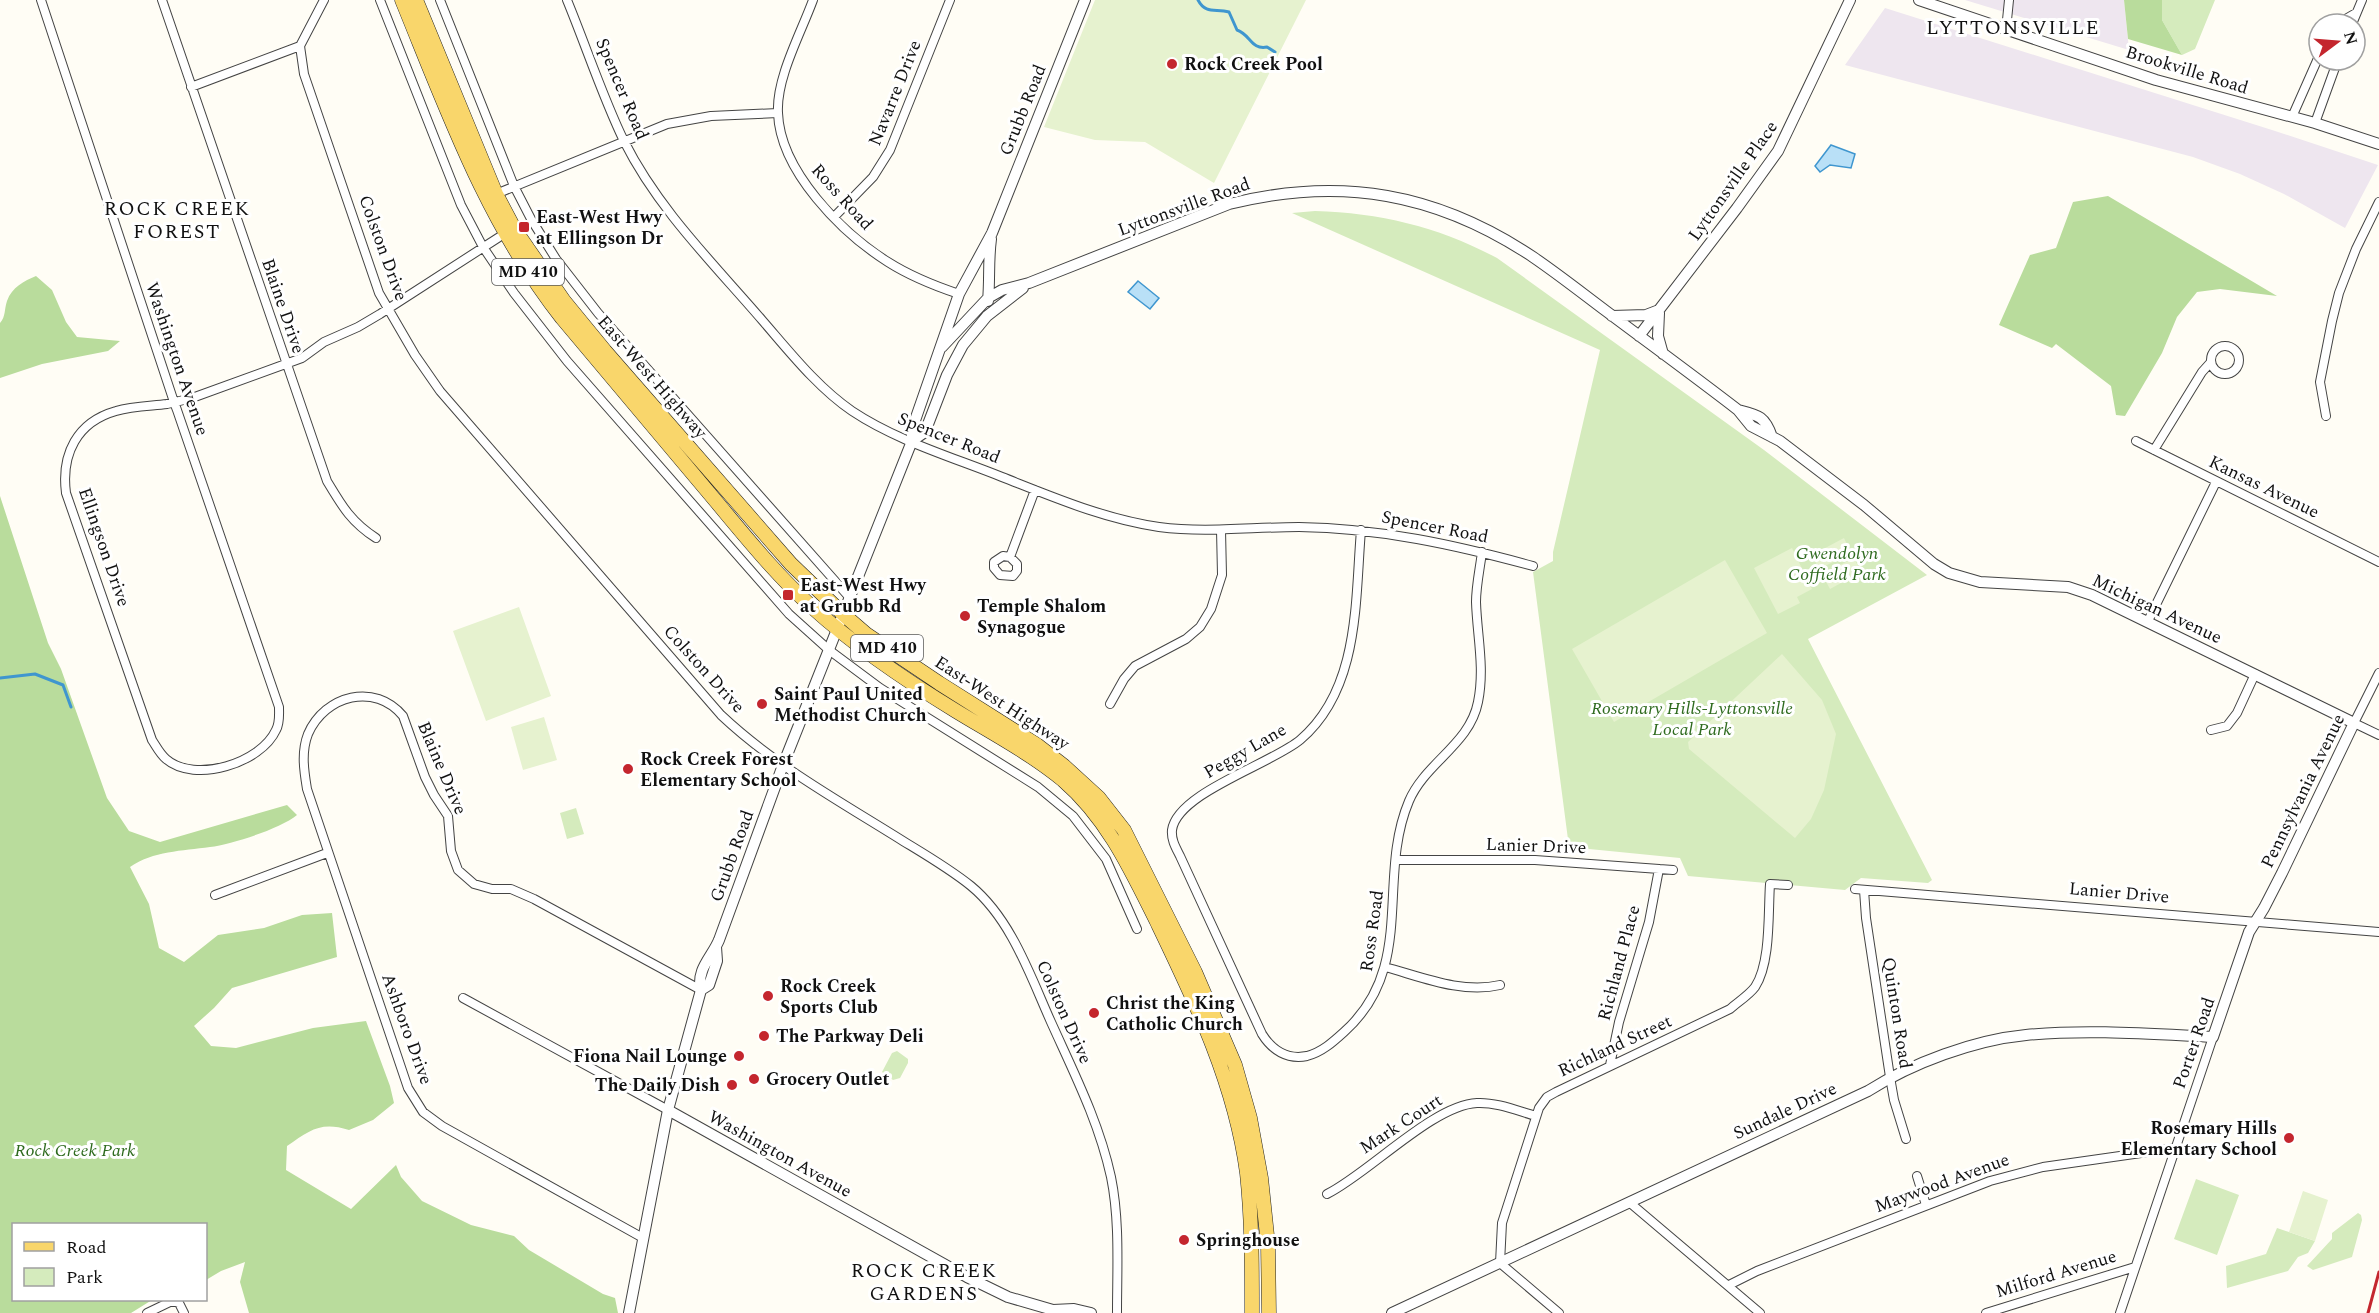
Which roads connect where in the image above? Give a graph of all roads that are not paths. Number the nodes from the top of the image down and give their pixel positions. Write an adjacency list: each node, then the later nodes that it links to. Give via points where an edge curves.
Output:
1 (41, 0): 46 (street, Washington Avenue)
2 (162, 0): 21 (street, Blaine Drive)
3 (324, 0): 18 (street)
4 (380, 0): 33 (street, via 461,205)
5 (402, 0): 32 (main road, East-West Highway / MD 410, via 477,181)
6 (416, 0): 28 (main road, East-West Highway / MD 410)
7 (440, 0): 27 (street, East-West Highway)
8 (567, 0): 25 (street, Spencer Road)
9 (813, 0): 22 (street, Ross Road, via 781,85)
10 (950, 0): 30 (street, Navarre Drive, via 890,150 873,177)
11 (1085, 0): 31 (street, Grubb Road)
12 (1850, 0): 16 (street, Lyttonsville Place)
13 (1858, 0): 16 (street)
14 (1919, 0): 17 (street, Brookville Road)
15 (2009, 0): 17 (street)
16 (1845, 11): 38 (street, Lyttonsville Place, via 1778,151)
17 (2006, 30): 23 (street, Brookville Road, via 2156,80)
18 (300, 46): 21 (street); 37 (street, Colston Drive, via 304,74)
19 (2312, 72): 23 (street)
20 (2333, 72): 24 (street)
21 (191, 87): 45 (street, Blaine Drive)
22 (778, 113): 25 (street, via 689,119); 30 (street, Ross Road, via 794,166)
23 (2292, 117): 24 (street, Brookville Road)
24 (2315, 123): 26 (street, Brookville Road)
25 (624, 141): 27 (street); 48 (street, Spencer Road, via 676,221 798,361 851,410)
26 (2379, 144)
27 (514, 186): 28 (street); 60 (street, East-West Highway, via 531,219 583,296)
28 (496, 194): 61 (main road, East-West Highway / MD 410, via 537,264 605,351 791,564)
29 (2379, 202): 47 (street, via 2356,249 2332,321 2319,382)
30 (834, 217): 35 (street, Ross Road, via 888,262)
31 (992, 233): 35 (street, Grubb Road); 36 (street, Grubb Road, via 987,263)
32 (504, 234): 33 (street, Ellingson Drive); 63 (main road, East-West Highway / MD 410, via 556,311 732,520 799,595)
33 (483, 247): 37 (street, Ellingson Drive); 64 (street, via 574,370 789,614)
34 (1029, 283): 36 (street, Lyttonsville Road); 39 (street, Lyttonsville Road); 40 (street, Lyttonsville Road, via 1229,204 1319,190 1378,194 1451,212 1533,257)
35 (959, 294): 42 (street, Grubb Road)
36 (988, 298): 39 (street, Grubb Road); 42 (street, Lyttonsville Road)
37 (387, 309): 45 (street, Ellingson Drive); 72 (street, Colston Drive, via 440,392 656,642 721,715)
38 (1660, 310): 40 (street, via 1646,315); 41 (street, Lyttonsville Place); 43 (street, via 1657,323)
39 (987, 316): 48 (street, Grubb Road, via 963,345 925,432)
40 (1612, 316): 41 (street, Lyttonsville Road)
41 (1640, 336): 43 (street, Michigan Avenue)
42 (942, 347): 48 (street, Grubb Road, via 912,429)
43 (1663, 354): 62 (street, Michigan Avenue, via 1737,410 1759,415 1772,437 1949,573 1980,582 2068,587)
44 (2211, 362): 50 (street)
45 (286, 365): 46 (street, Ellingson Drive); 55 (street, Blaine Drive, via 327,481 348,515)
46 (174, 402): 69 (street, Washington Avenue, via 277,698); 69 (street, Ellingson Drive, via 118,410 92,422 68,453 66,493 152,740 167,760 192,770 213,769 254,755)
47 (2326, 416)
48 (912, 441): 52 (street, Spencer Road); 60 (street, Grubb Road)
49 (2136, 441): 50 (street, Kansas Avenue)
50 (2154, 450): 51 (street, Kansas Avenue)
51 (2216, 482): 58 (street, Kansas Avenue); 62 (street)
52 (1035, 490): 53 (street, Spencer Road, via 1133,523); 57 (street)
53 (1221, 530): 54 (street, Spencer Road); 67 (street, via 1222,575 1211,609 1200,627 1186,639 1135,666)
54 (1361, 530): 56 (street, Spencer Road); 74 (street, Peggy Lane, via 1352,635 1344,676 1327,709 1299,740 1192,800 1178,815 1172,830)
55 (376, 538)
56 (1482, 552): 59 (street, Spencer Road); 75 (street, Ross Road, via 1476,600 1482,675 1478,704 1470,726 1409,800)
57 (1010, 557)
58 (2379, 562)
59 (1533, 566)
60 (850, 598): 61 (street, Grubb Road)
61 (844, 615): 63 (street, Grubb Road); 112 (main road, East-West Highway / MD 410, via 866,634 1064,765 1099,798 1124,830 1195,972 1235,1065 1261,1178 1268,1245)
62 (2148, 621): 66 (street, Michigan Avenue)
63 (837, 629): 64 (street, Grubb Road); 78 (main road, East-West Highway / MD 410, via 904,678 1063,780 1096,815)
64 (829, 650): 72 (street, Grubb Road); 79 (street, via 880,688 1052,798 1090,837)
65 (2379, 673): 68 (street, Pennsylvania Avenue)
66 (2255, 674): 68 (street, Michigan Avenue); 70 (street, via 2227,726)
67 (1110, 704)
68 (2354, 723): 71 (street, Michigan Avenue); 83 (street, Pennsylvania Avenue)
69 (277, 729)
70 (2211, 730)
71 (2379, 735)
72 (783, 765): 88 (street, Grubb Road, via 716,947 717,961 709,985); 110 (street, Colston Drive, via 963,880 1004,925 1088,1102 1103,1146 1114,1193)
73 (327, 853): 82 (street); 88 (street, Blaine Drive, via 307,789 303,761 308,735 318,718 336,704 353,697 384,699 403,716 425,777 448,816 451,851 458,870 474,884 511,889 534,899); 101 (street, Ashboro Drive, via 408,1088 423,1112)
74 (1180, 856): 86 (street, Ross Road, via 1266,1042 1284,1055 1299,1058 1313,1054 1337,1038 1375,996)
75 (1397, 860): 76 (street, Lanier Drive, via 1535,860); 86 (street, Ross Road)
76 (1659, 869): 77 (street, Lanier Drive); 91 (street, Richland Place, via 1649,922)
77 (1673, 870)
78 (1132, 872): 79 (street); 111 (main road, East-West Highway / MD 410, via 1201,1014 1229,1091 1247,1182)
79 (1116, 880): 84 (street)
80 (1788, 885): 91 (street, Richland Street, via 1770,884 1765,956 1754,988 1730,1009)
81 (1860, 890): 83 (street, Lanier Drive); 92 (street, Quinton Road)
82 (215, 895)
83 (2255, 922): 85 (street, Lanier Drive); 90 (street, Porter Road)
84 (1137, 929)
85 (2379, 932)
86 (1385, 968): 87 (street, via 1466,988)
87 (1500, 985)
88 (701, 990): 93 (street, Grubb Road)
89 (463, 998): 93 (street, Washington Avenue)
90 (2213, 1037): 92 (street, Sundale Drive, via 2090,1031 2024,1035 1961,1049); 96 (street, Porter Road)
91 (1610, 1065): 94 (street, Richland Street, via 1547,1097)
92 (1890, 1077): 95 (street, Quinton Road); 99 (street, Sundale Drive, via 1868,1091)
93 (668, 1110): 101 (street, Grubb Road); 105 (street, Washington Avenue, via 968,1277 1008,1297)
94 (1536, 1116): 98 (street, Mark Court, via 1478,1102 1450,1110); 102 (street, Richland Street, via 1502,1223)
95 (1906, 1139)
96 (2176, 1148): 100 (street, Maywood Avenue, via 2043,1167 1990,1181); 103 (street, Porter Road)
97 (1917, 1176): 100 (street)
98 (1327, 1194)
99 (1629, 1202): 102 (street, Sundale Drive); 104 (street)
100 (1926, 1205): 104 (street, Maywood Avenue)
101 (643, 1238): 108 (street, Grubb Road)
102 (1500, 1263): 113 (street, Sundale Drive); 114 (street)
103 (2135, 1267): 116 (street, Milford Avenue); 117 (street, Porter Road)
104 (1729, 1285): 115 (street)
105 (1056, 1311): 109 (street, Washington Avenue, via 1074,1309)
106 (147, 1313): 107 (street, via 172,1301)
107 (184, 1313)
108 (629, 1313)
109 (1091, 1313)
110 (1117, 1313)
111 (1252, 1313)
112 (1269, 1313)
113 (1392, 1313)
114 (1559, 1313)
115 (1760, 1313)
116 (1986, 1313)
117 (2120, 1313)

